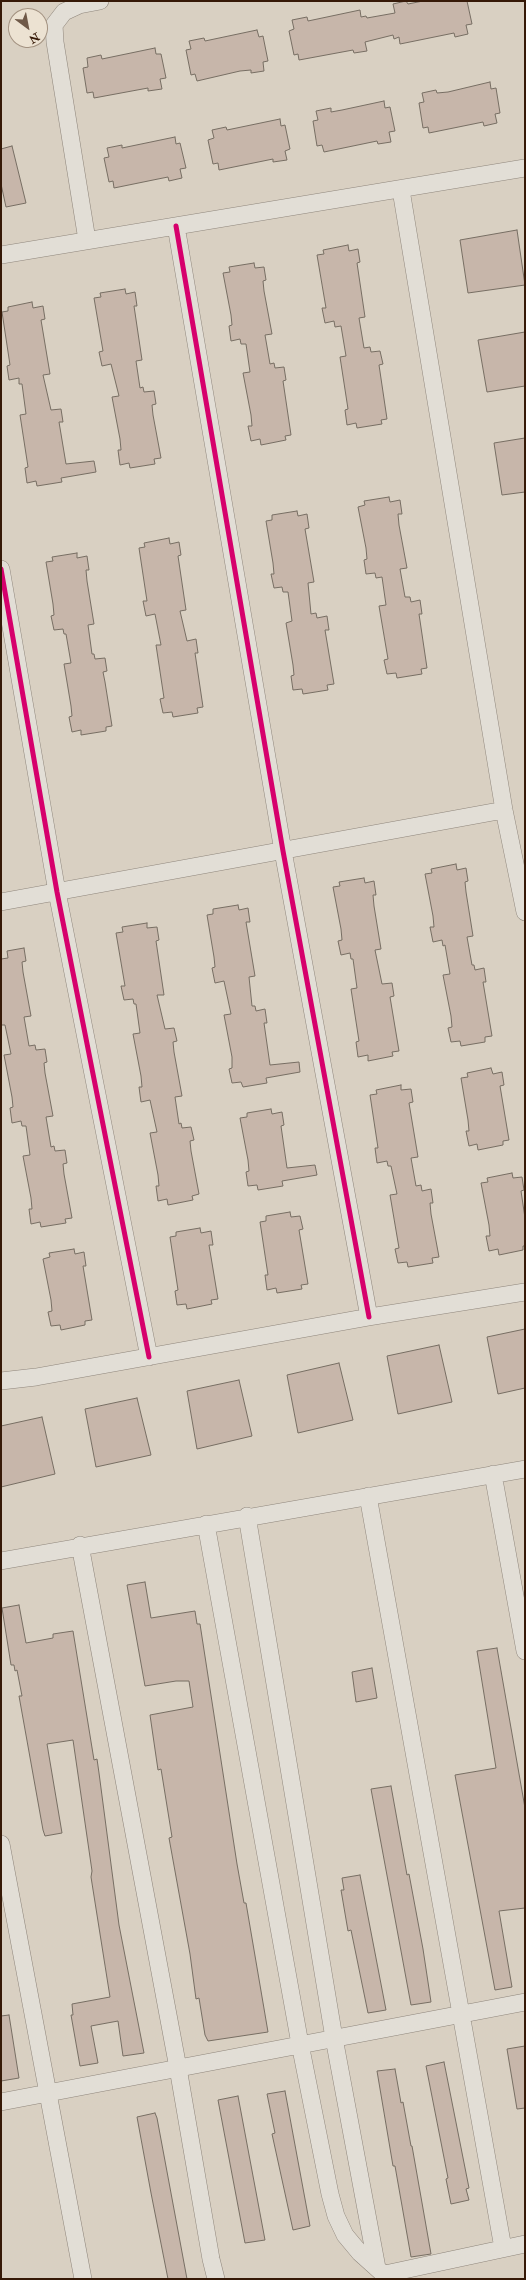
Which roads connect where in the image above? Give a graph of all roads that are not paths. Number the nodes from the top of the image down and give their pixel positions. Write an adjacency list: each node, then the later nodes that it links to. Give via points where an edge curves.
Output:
1 (100, 1): 5 (street, via 80,5 64,12 54,25)
2 (525, 168): 3 (street)
3 (401, 190): 4 (street); 8 (street)
4 (176, 226): 5 (street); 9 (street)
5 (87, 240): 6 (street)
6 (1, 255)
7 (1, 569): 10 (street)
8 (504, 810): 9 (street); 12 (street)
9 (283, 851): 10 (street); 14 (street)
10 (56, 892): 11 (street); 15 (street)
11 (1, 902)
12 (525, 912)
13 (525, 1292): 14 (street)
14 (369, 1317): 15 (street)
15 (149, 1357): 16 (street)
16 (1, 1381)
17 (525, 1468): 18 (street)
18 (492, 1474): 19 (street); 24 (street)
19 (368, 1496): 20 (street); 27 (street)
20 (247, 1516): 21 (street); 28 (street)
21 (206, 1524): 22 (street); 29 (street)
22 (80, 1545): 23 (street); 30 (street)
23 (1, 1561)
24 (525, 1651)
25 (1, 1844): 31 (street)
26 (525, 2002): 27 (street)
27 (461, 2014): 28 (street); 34 (street)
28 (334, 2038): 29 (street); 35 (street)
29 (300, 2044): 30 (street); 35 (street, via 336,2216 345,2235 360,2253)
30 (178, 2068): 31 (street); 37 (street)
31 (48, 2092): 32 (street); 36 (street)
32 (1, 2102)
33 (525, 2244): 34 (street)
34 (503, 2248): 35 (street)
35 (384, 2274)
36 (83, 2279)
37 (216, 2279)

